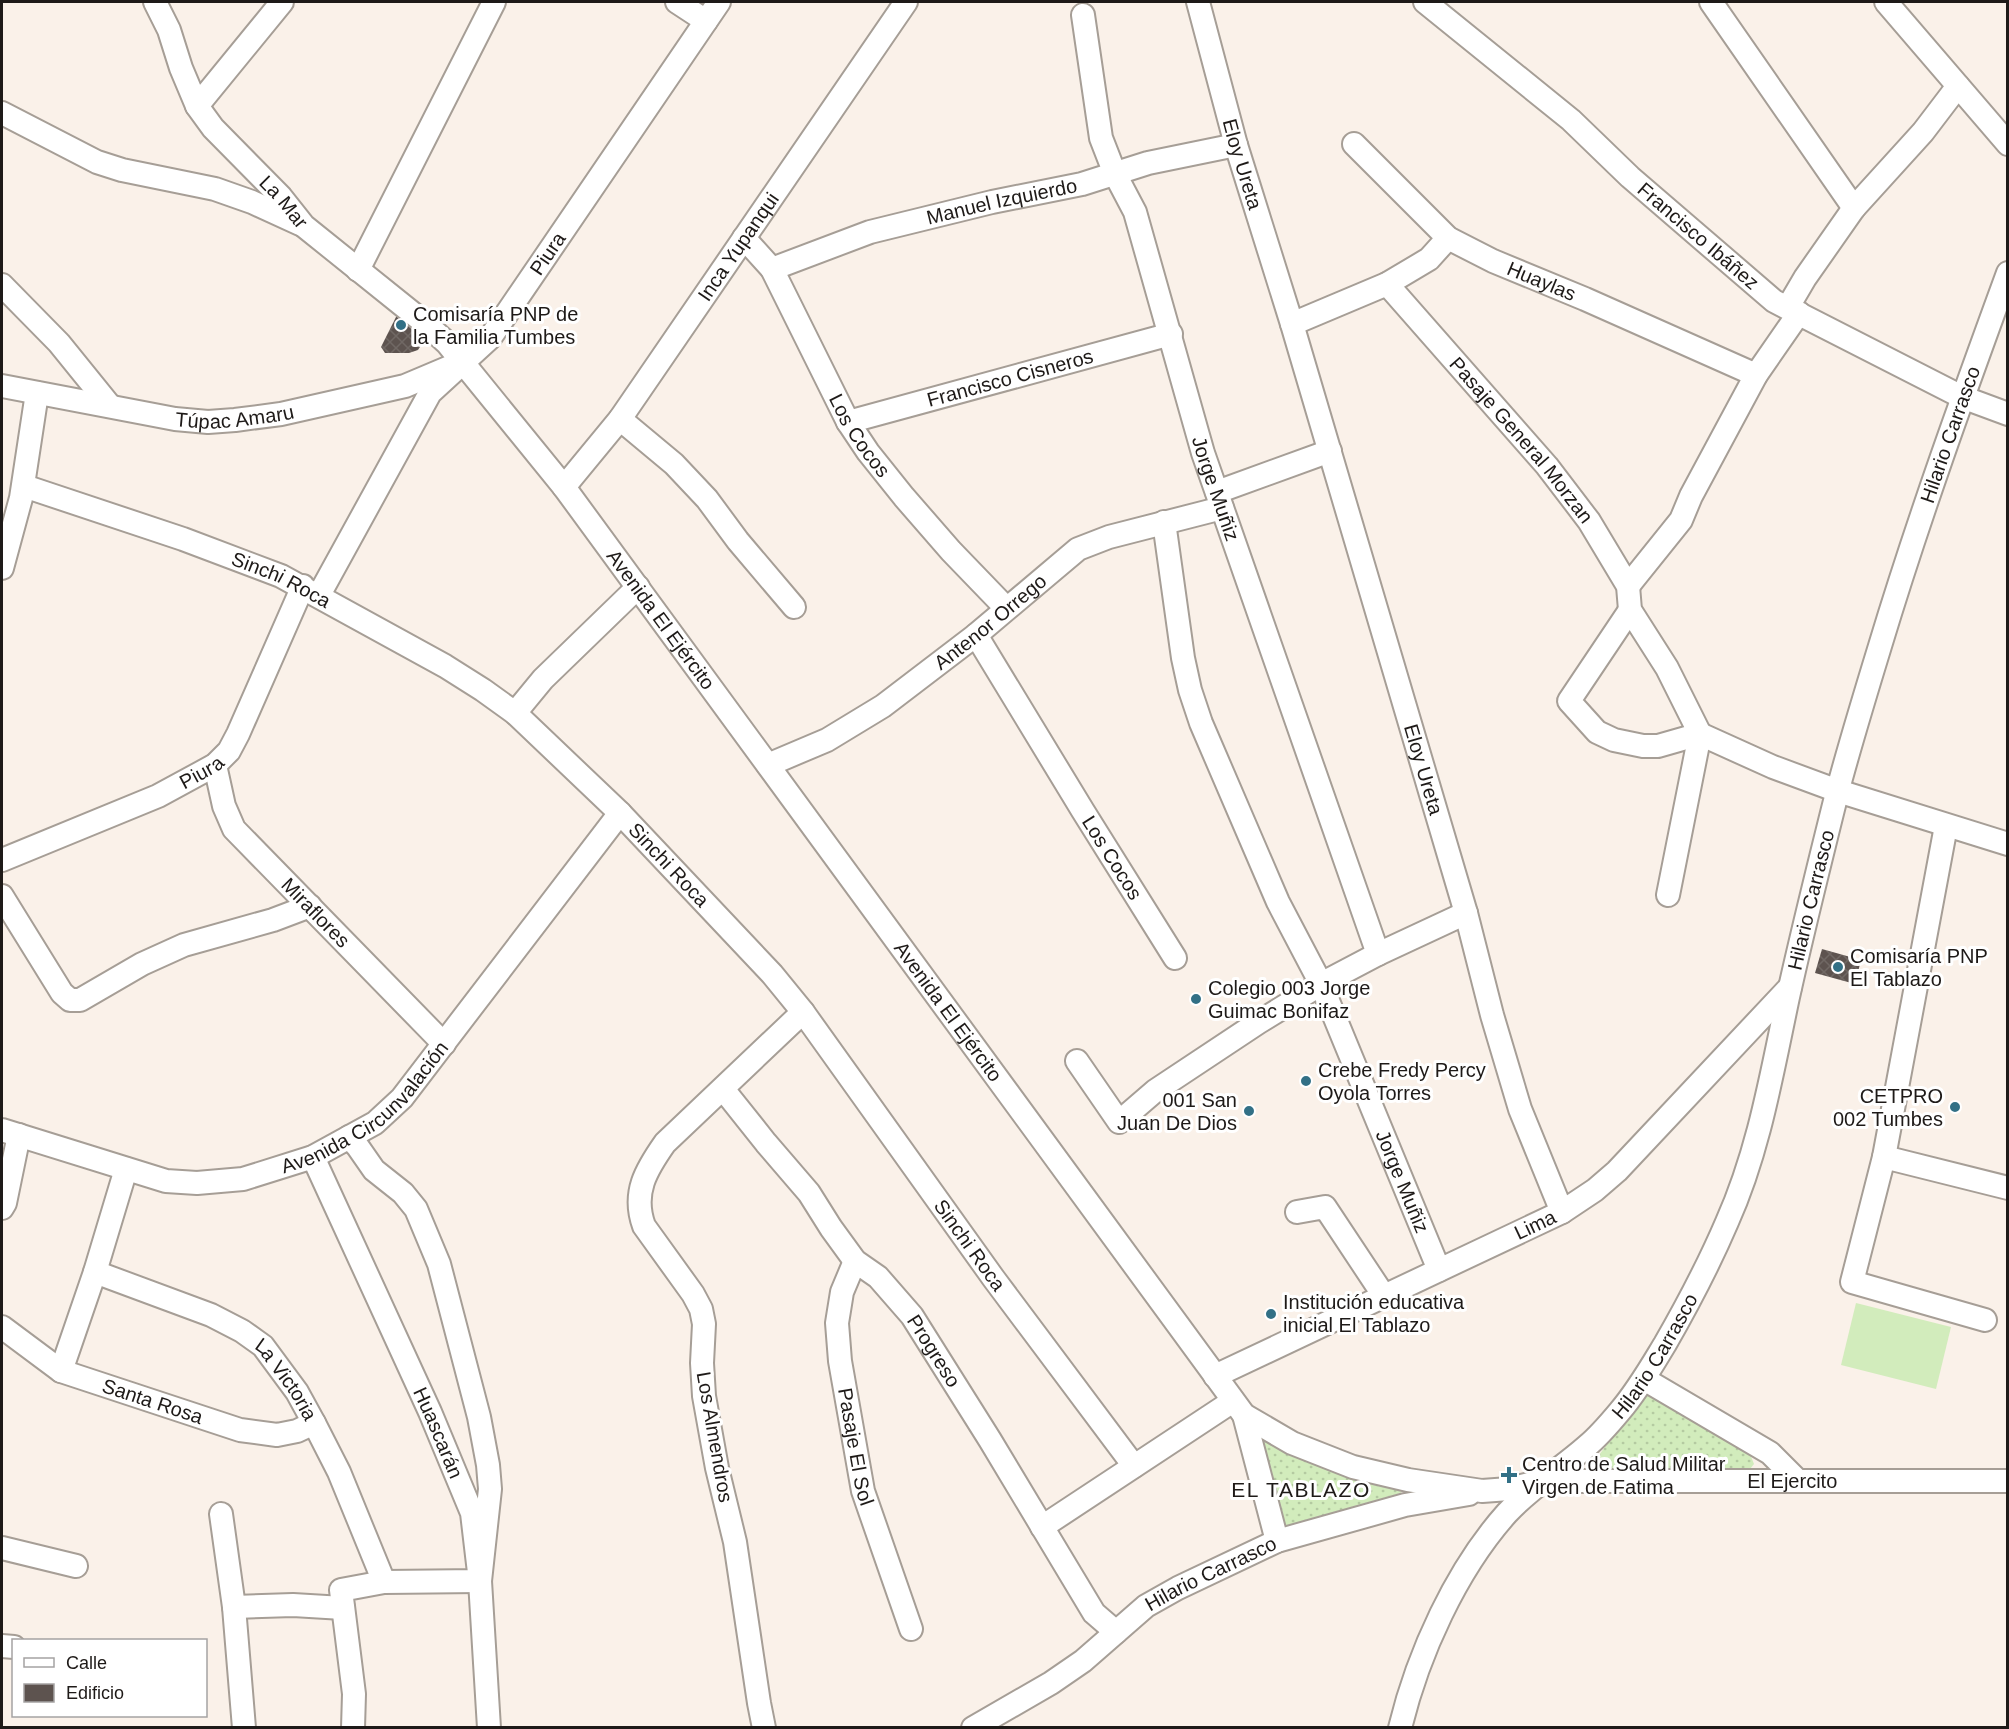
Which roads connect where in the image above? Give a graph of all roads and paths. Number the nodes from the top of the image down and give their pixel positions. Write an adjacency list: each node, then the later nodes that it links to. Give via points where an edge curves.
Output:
1 (155, 2): 14 (street, La Mar)
2 (282, 2): 14 (street)
3 (494, 2): 25 (street)
4 (677, 2): 12 (street)
5 (719, 2): 12 (street, Piura)
6 (906, 2): 22 (street, Inca Yupanqui)
7 (1198, 2): 16 (street, Eloy Ureta)
8 (1425, 2): 29 (street, Francisco Ibáñez, via 1571,120 1630,177 1774,301)
9 (1711, 2): 20 (street)
10 (1898, 7): 13 (street)
11 (1083, 15): 19 (street, Jorge Muñiz, via 1101,138)
12 (706, 21): 32 (street, Piura, via 490,338)
13 (1958, 86): 18 (street); 20 (street, via 1923,132)
14 (197, 106): 21 (street, La Mar)
15 (2, 113): 21 (street, via 97,162 215,189)
16 (1236, 144): 19 (street, Manuel Izquierdo); 30 (street, Eloy Ureta)
17 (1354, 144): 23 (street, Huaylas)
18 (2007, 144)
19 (1115, 174): 24 (street, Manuel Izquierdo, via 870,232); 31 (street, Jorge Muñiz, via 1135,212)
20 (1854, 208): 29 (street, via 1805,278)
21 (304, 226): 25 (street, La Mar)
22 (744, 238): 24 (street, Los Cocos); 39 (street, Inca Yupanqui)
23 (1448, 238): 27 (street, via 1429,259); 33 (street, Huaylas)
24 (772, 269): 40 (street, Los Cocos)
25 (358, 270): 32 (street, La Mar, via 426,324)
26 (2007, 273): 36 (street, Hilario Carrasco)
27 (1387, 284): 30 (street); 47 (street, Pasaje General Morzan, via 1547,466 1589,520)
28 (2, 285): 37 (street, via 59,343)
29 (1793, 310): 33 (street); 36 (street, Francisco Ibáñez)
30 (1292, 324): 41 (street, Eloy Ureta)
31 (1171, 334): 40 (street, Francisco Cisneros); 44 (street, Jorge Muñiz)
32 (462, 362): 37 (street, Túpac Amaru, via 405,386 235,420 208,422); 42 (street, Avenida El Ejército); 49 (street, Piura, via 430,393)
33 (1756, 375): 47 (street, via 1681,520)
34 (2, 386): 35 (street, Túpac Amaru)
35 (37, 393): 37 (street, Túpac Amaru); 43 (street)
36 (1962, 397): 38 (street, Francisco Ibáñez); 58 (street, Hilario Carrasco, via 1902,574)
37 (110, 406)
38 (2007, 414)
39 (620, 419): 42 (street, Inca Yupanqui); 50 (street, via 707,498)
40 (848, 422): 51 (street, Los Cocos, via 904,497)
41 (1330, 451): 44 (street, Antenor Orrego); 66 (street, Eloy Ureta)
42 (564, 487): 48 (street, Avenida El Ejército)
43 (16, 493): 46 (street); 49 (street, Sinchi Roca, via 249,562)
44 (1219, 500): 45 (street, Antenor Orrego); 67 (street, Jorge Muñiz)
45 (1164, 522): 51 (street, Antenor Orrego, via 1078,549); 69 (street, Jorge Muñiz, via 1183,658 1201,723 1278,902)
46 (2, 568)
47 (1628, 586): 52 (street, Pasaje General Morzan)
48 (638, 587): 54 (street, via 543,679); 57 (street, Avenida El Ejército)
49 (311, 591): 54 (street, Sinchi Roca, via 445,666); 56 (street, Piura, via 229,751)
50 (795, 608)
51 (1006, 608): 53 (street, Antenor Orrego)
52 (1630, 610): 55 (street, via 1667,668); 55 (street, via 1569,701 1597,732 1614,740 1658,746)
53 (976, 634): 57 (street, Antenor Orrego, via 882,706 827,740); 68 (street, Los Cocos)
54 (515, 713): 59 (street, Sinchi Roca)
55 (1700, 734): 58 (street); 64 (street)
56 (215, 765): 62 (street, Piura, via 158,796); 65 (street, Miraflores, via 224,806 234,829)
57 (768, 765): 91 (street, Avenida El Ejército)
58 (1838, 791): 60 (street); 70 (street, Hilario Carrasco)
59 (620, 813): 71 (street, Sinchi Roca); 72 (street, Avenida Circunvalación)
60 (1946, 826): 61 (street); 78 (street)
61 (2007, 844)
62 (2, 860)
63 (2, 896): 65 (street, via 70,1000 80,1000 184,945)
64 (1668, 896)
65 (310, 906): 72 (street, Miraflores)
66 (1466, 914): 67 (street); 83 (street, Eloy Ureta, via 1520,1108)
67 (1378, 954): 69 (street)
68 (1175, 958)
69 (1321, 984): 73 (street, via 1155,1091 1119,1122); 85 (street, Jorge Muñiz)
70 (1791, 986): 83 (street, Lima, via 1617,1171); 92 (street, Hilario Carrasco, via 1763,1113 1730,1217 1697,1288)
71 (803, 1012): 74 (street, Los Almendros); 95 (street, Sinchi Roca)
72 (444, 1044): 76 (street, Avenida Circunvalación, via 402,1098 375,1124)
73 (1077, 1061)
74 (723, 1089): 84 (street, Progreso, via 809,1193); 114 (street, Los Almendros, via 665,1143 652,1161 638,1201 644,1226 701,1309 704,1396 735,1542)
75 (10, 1133): 79 (street, Avenida Circunvalación); 81 (street)
76 (349, 1137): 77 (street, Avenida Circunvalación); 105 (street, via 374,1170 416,1209 439,1264 488,1465 490,1489)
77 (313, 1157): 79 (street, Avenida Circunvalación, via 243,1179 197,1183 166,1181); 105 (street, Huascarán, via 460,1481 472,1513)
78 (1884, 1157): 80 (street); 88 (street, via 1852,1282)
79 (126, 1169): 86 (street)
80 (2007, 1188)
81 (2, 1208)
82 (1297, 1212): 87 (street, via 1325,1207)
83 (1562, 1212): 85 (street, Lima)
84 (855, 1261): 101 (street, Progreso, via 878,1277 912,1316); 109 (street, Pasaje El Sol, via 842,1292 837,1323 840,1361 862,1491)
85 (1439, 1270): 87 (street, Lima)
86 (95, 1272): 90 (street); 94 (street, La Victoria, via 211,1315 242,1331 263,1346)
87 (1384, 1296): 91 (street, Lima)
88 (1985, 1320)
89 (2, 1327): 90 (street, Santa Rosa)
90 (61, 1371): 94 (street, Santa Rosa, via 240,1430 277,1435)
91 (1215, 1376): 93 (street, Avenida El Ejército)
92 (1644, 1379): 96 (street, Hilario Carrasco, via 1589,1444); 97 (street, via 1770,1453)
93 (1239, 1408): 95 (street); 99 (street, Avenida El Ejército, via 1292,1443 1353,1467); 102 (street)
94 (314, 1423): 106 (street, La Victoria, via 339,1472)
95 (1134, 1466): 101 (street)
96 (1542, 1481): 97 (street, El Ejercito); 99 (street, Avenida El Ejército); 116 (street, Hilario Carrasco, via 1508,1512 1450,1597 1412,1683)
97 (1798, 1481): 98 (street, El Ejercito)
98 (2007, 1481)
99 (1482, 1491): 102 (street, Hilario Carrasco, via 1405,1505)
100 (221, 1514): 108 (street)
101 (1042, 1527): 110 (street, Progreso, via 1094,1613)
102 (1277, 1541): 110 (street, Hilario Carrasco, via 1146,1606)
103 (2, 1548): 104 (street)
104 (76, 1566)
105 (480, 1581): 106 (street); 113 (street, Huascarán)
106 (384, 1582): 107 (street)
107 (342, 1599): 108 (street); 112 (street, via 354,1694)
108 (234, 1607): 111 (street)
109 (911, 1629)
110 (1116, 1632): 115 (street, Hilario Carrasco, via 1083,1661)
111 (244, 1728)
112 (352, 1728)
113 (489, 1728)
114 (764, 1728)
115 (973, 1728)
116 (1400, 1728)

